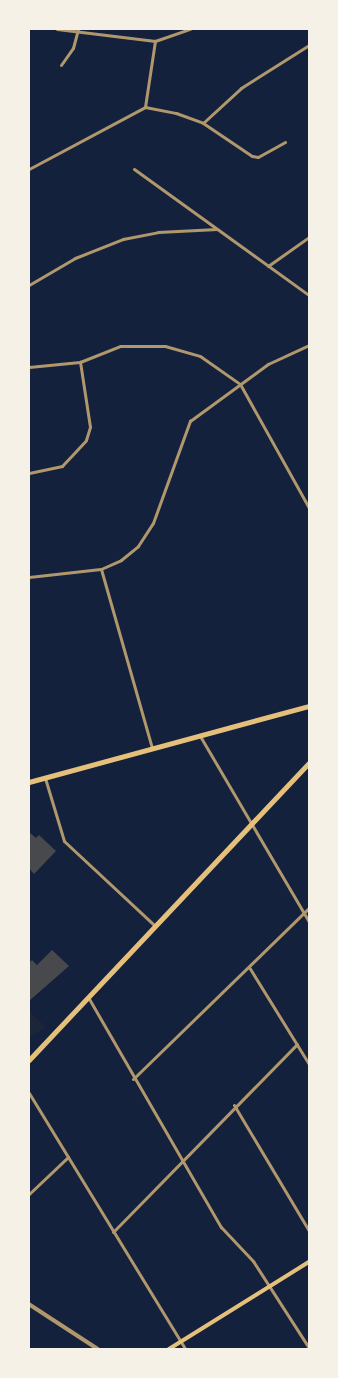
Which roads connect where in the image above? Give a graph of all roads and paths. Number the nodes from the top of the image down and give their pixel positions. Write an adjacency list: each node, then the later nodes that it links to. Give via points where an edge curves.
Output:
1 (57, 29): 4 (street)
2 (78, 29): 4 (street)
3 (190, 29): 5 (street)
4 (78, 34): 5 (street); 7 (street)
5 (155, 42): 8 (street)
6 (309, 45): 9 (street, via 241,88)
7 (61, 65)
8 (145, 107): 9 (street, via 176,113); 11 (street)
9 (203, 123): 10 (street, via 252,156 258,157)
10 (285, 142)
11 (29, 169)
12 (134, 169): 13 (street)
13 (217, 229): 15 (street); 16 (street, via 158,232 123,239 75,258)
14 (309, 237): 15 (street)
15 (268, 266): 17 (street)
16 (29, 285)
17 (309, 295)
18 (309, 345): 21 (street, via 268,364)
19 (80, 362): 20 (street); 21 (street, via 120,346 165,346 200,356); 22 (street, via 90,427 86,440 62,466)
20 (29, 367)
21 (240, 384): 23 (street); 24 (street, via 190,421 153,523 138,546 121,560)
22 (29, 473)
23 (309, 508)
24 (100, 569): 25 (street); 28 (street)
25 (29, 577)
26 (309, 706): 27 (main road)
27 (200, 736): 28 (main road); 32 (street)
28 (152, 748): 30 (main road)
29 (309, 763): 32 (main road)
30 (45, 778): 31 (main road); 36 (street, via 64,841)
31 (29, 782)
32 (250, 825): 34 (street); 36 (main road)
33 (309, 908): 34 (street)
34 (303, 913): 35 (street); 37 (street)
35 (309, 922)
36 (154, 924): 38 (main road)
37 (249, 968): 39 (street); 42 (street)
38 (88, 997): 40 (main road); 42 (street)
39 (298, 1044): 41 (street); 44 (street)
40 (29, 1060)
41 (309, 1064)
42 (133, 1079): 46 (street)
43 (29, 1093): 45 (street)
44 (234, 1105): 46 (street); 48 (street)
45 (68, 1157): 47 (street); 49 (street)
46 (182, 1160): 49 (street); 51 (street, via 222,1227)
47 (29, 1194)
48 (309, 1231)
49 (113, 1232): 53 (street)
50 (309, 1262): 51 (main road)
51 (270, 1287): 53 (main road); 54 (street)
52 (29, 1304): 55 (street)
53 (180, 1342): 56 (main road); 57 (street)
54 (309, 1348)
55 (98, 1349)
56 (169, 1349)
57 (185, 1349)

